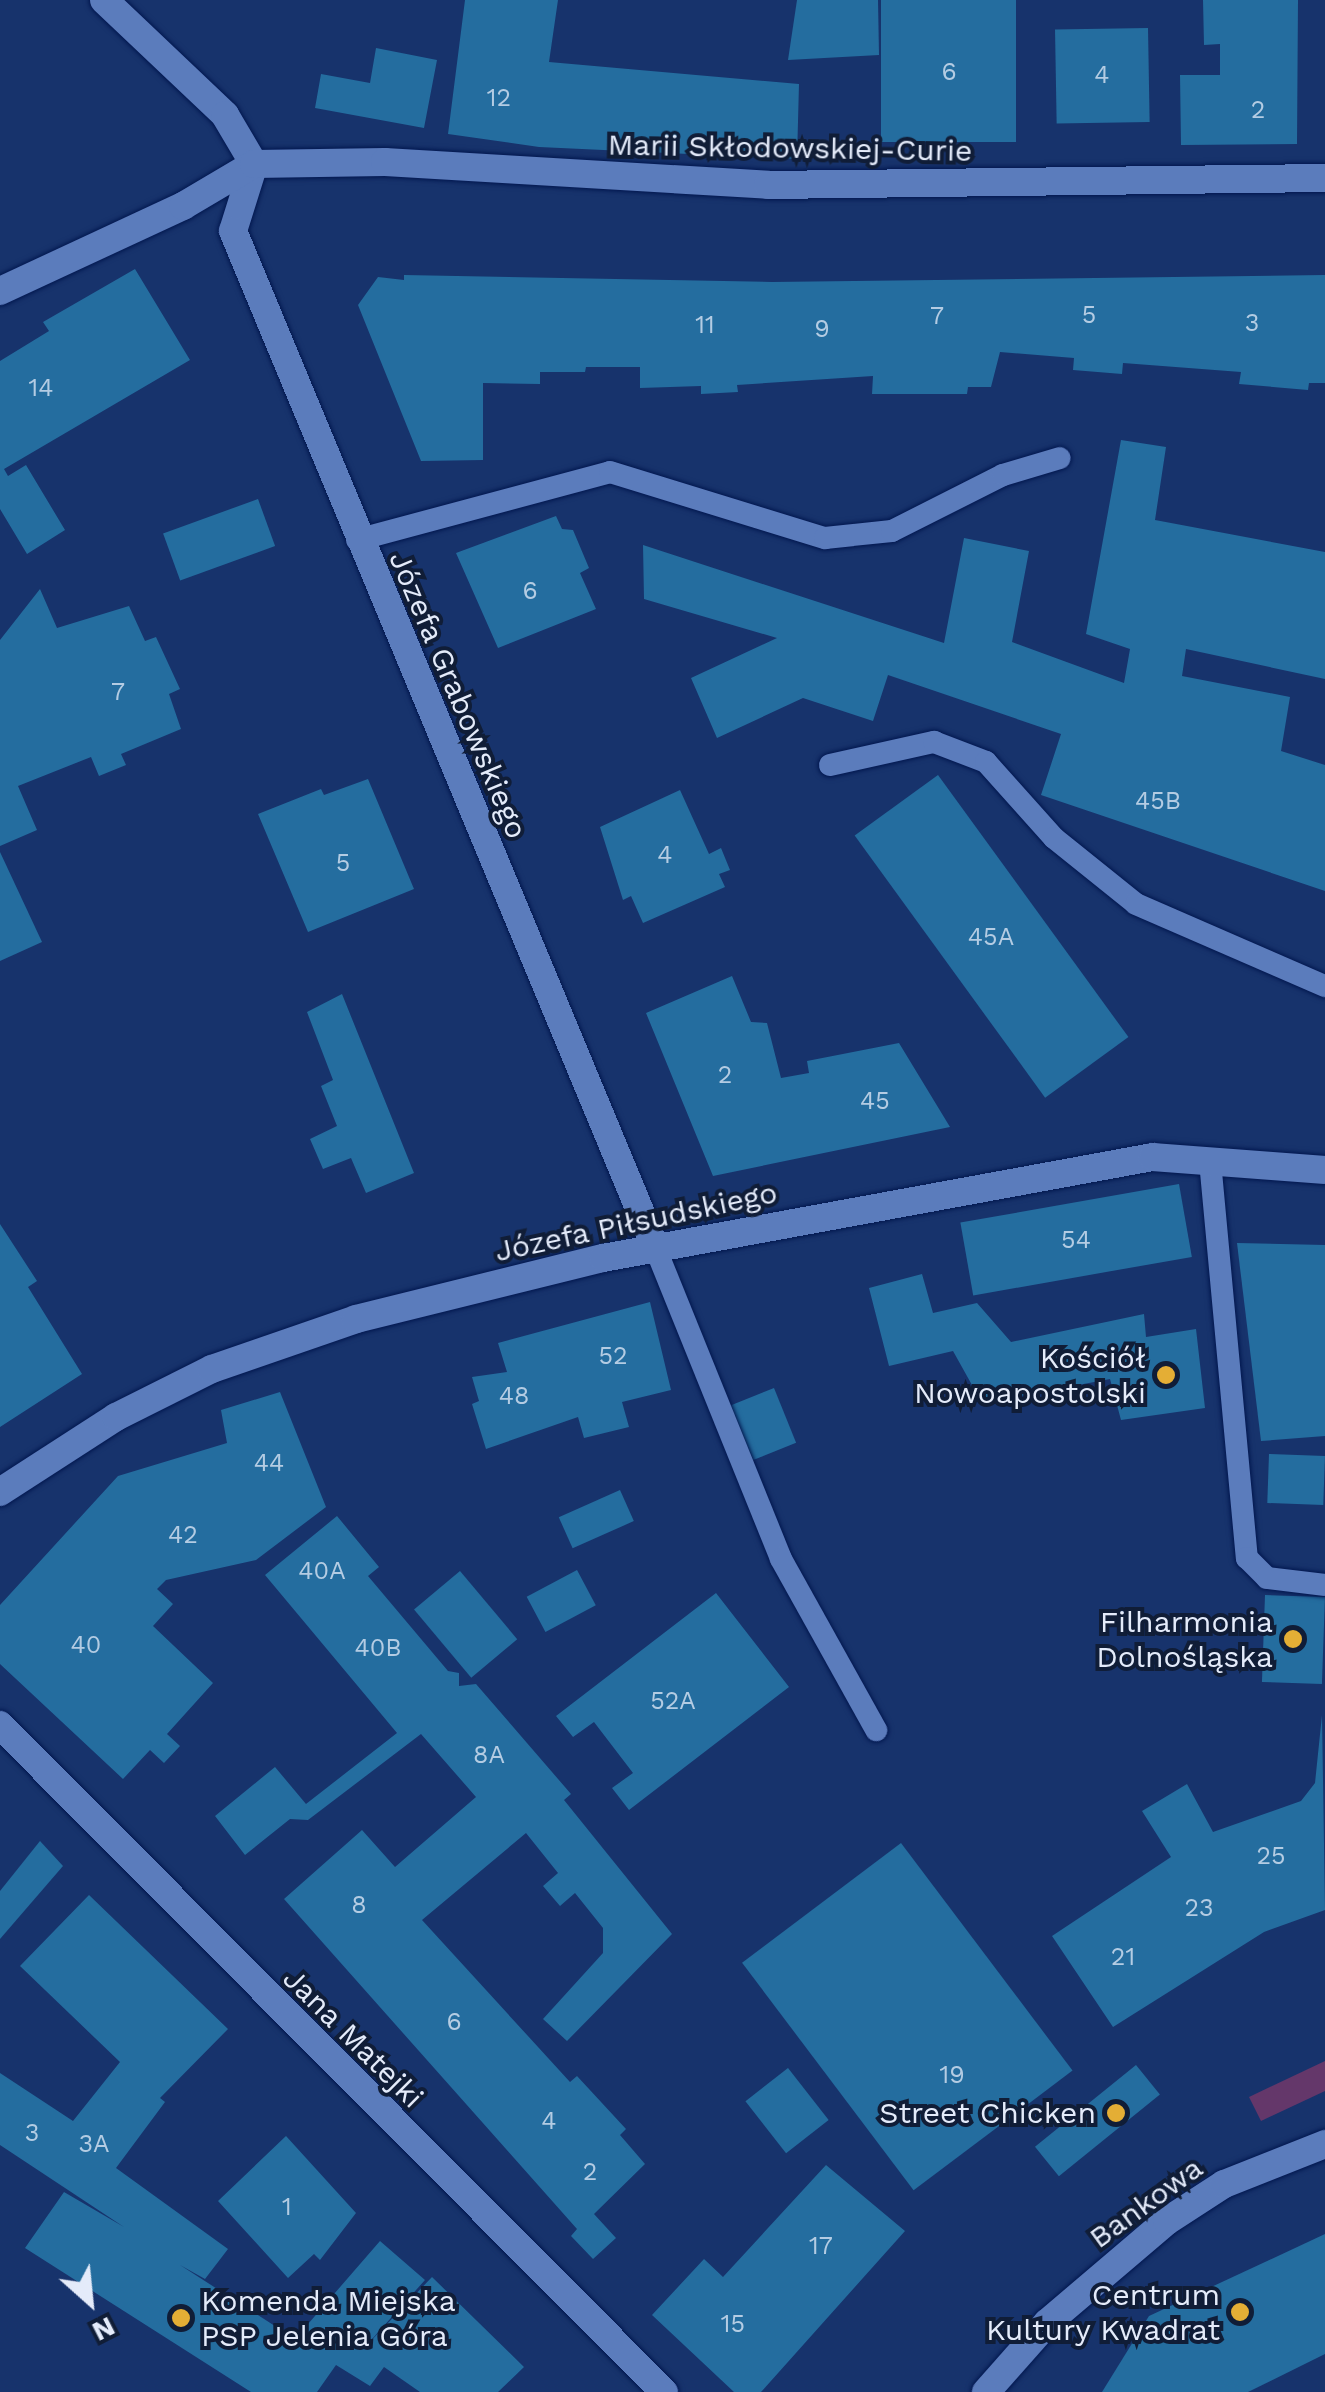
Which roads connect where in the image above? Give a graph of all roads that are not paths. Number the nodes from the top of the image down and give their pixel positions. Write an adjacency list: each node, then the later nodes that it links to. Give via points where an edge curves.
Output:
1 (104, 0): 2 (street, via 225,115)
2 (254, 164): 3 (street, Marii Skłodowskiej-Curie, via 386,162 768,185); 4 (street, via 183,206); 6 (street, Józefa Grabowskiego, via 233,231)
3 (1325, 178)
4 (0, 292)
5 (1060, 458): 6 (lane, via 1002,475 892,531 825,538 610,472)
6 (357, 540): 11 (street, Józefa Grabowskiego)
7 (830, 765): 8 (lane, via 934,742 986,762 1054,838 1136,904)
8 (1325, 986)
9 (1210, 1161): 10 (street, Józefa Piłsudskiego); 11 (street, Józefa Piłsudskiego, via 1154,1157); 13 (lane, via 1246,1558 1266,1578)
10 (1325, 1170)
11 (655, 1247): 12 (street, Józefa Piłsudskiego, via 356,1318 212,1370 116,1418); 15 (lane, via 781,1560)
12 (0, 1492)
13 (1325, 1585)
14 (0, 1725): 17 (street, Jana Matejki)
15 (876, 1730)
16 (1325, 2144): 18 (street, Bankowa, via 1224,2184 1167,2221 1047,2323)
17 (664, 2392)
18 (986, 2392)

